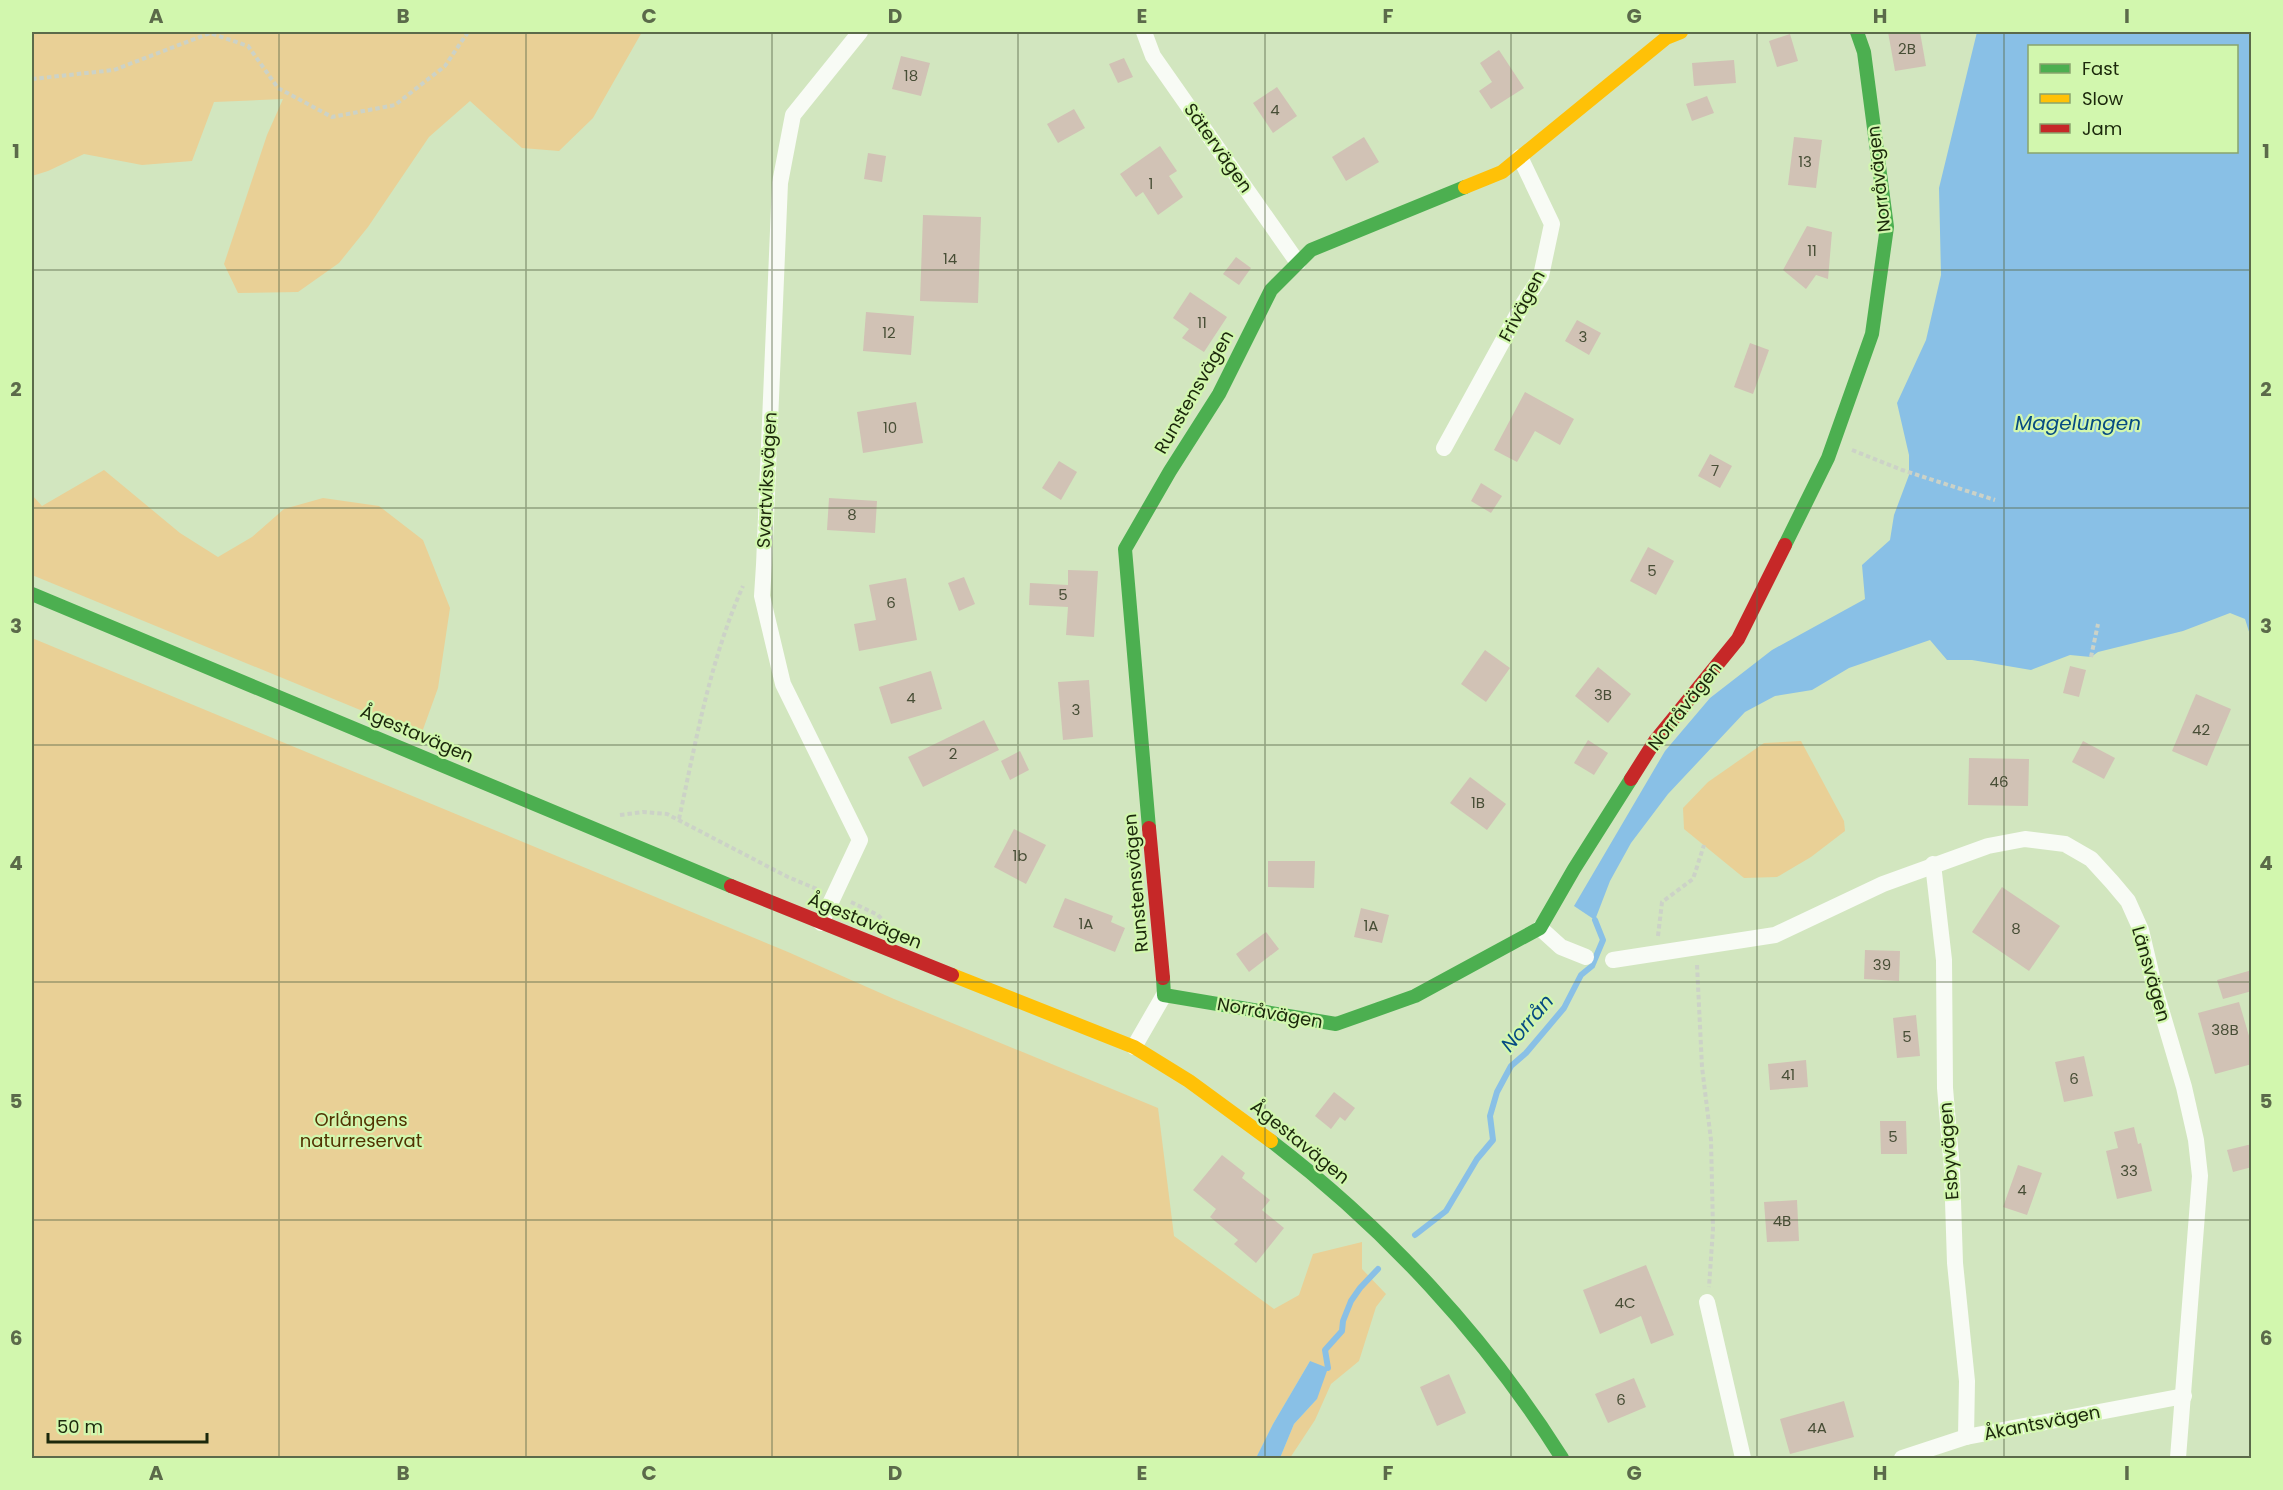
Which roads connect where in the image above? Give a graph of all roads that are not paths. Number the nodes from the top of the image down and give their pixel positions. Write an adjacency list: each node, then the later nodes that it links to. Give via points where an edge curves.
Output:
1 (860, 32): 10 (street, Svartviksvägen, via 793,115 780,183 762,596 783,684 860,840)
2 (1144, 32): 6 (street, Sätervägen, via 1153,56)
3 (1681, 32): 5 (street, Runstensvägen, via 1666,38)
4 (1857, 32): 11 (street, Norråvägen, via 1864,52 1887,227 1872,334 1828,458 1738,639 1655,741)
5 (1520, 157): 6 (street, Runstensvägen, via 1502,172 1311,250); 7 (street, Frivägen, via 1552,224 1541,276)
6 (1298, 263): 14 (street, Runstensvägen, via 1271,290 1218,394 1125,549)
7 (1444, 448)
8 (32, 594): 10 (street, Ågestavägen)
9 (1933, 864): 13 (street, Länsvägen, via 1775,935); 17 (street, Länsvägen, via 2025,838 2065,844 2091,859 2128,901 2137,920 2184,1087 2200,1176); 18 (street, Esbyvägen, via 1944,960 1946,1088 1955,1263 1967,1381)
10 (821, 923): 15 (street, Ågestavägen)
11 (1540, 928): 12 (street, via 1561,947); 14 (street, Norråvägen, via 1415,996 1336,1024)
12 (1586, 957)
13 (1613, 960)
14 (1164, 995): 15 (street)
15 (1134, 1047): 19 (street, Ågestavägen, via 1255,1126 1328,1184 1407,1261 1480,1343)
16 (1707, 1302): 20 (street)
17 (2184, 1396): 18 (street, Åkantsvägen); 22 (street, Länsvägen)
18 (1966, 1437): 21 (street, Åkantsvägen)
19 (1562, 1458)
20 (1743, 1458)
21 (1902, 1458)
22 (2178, 1458)

